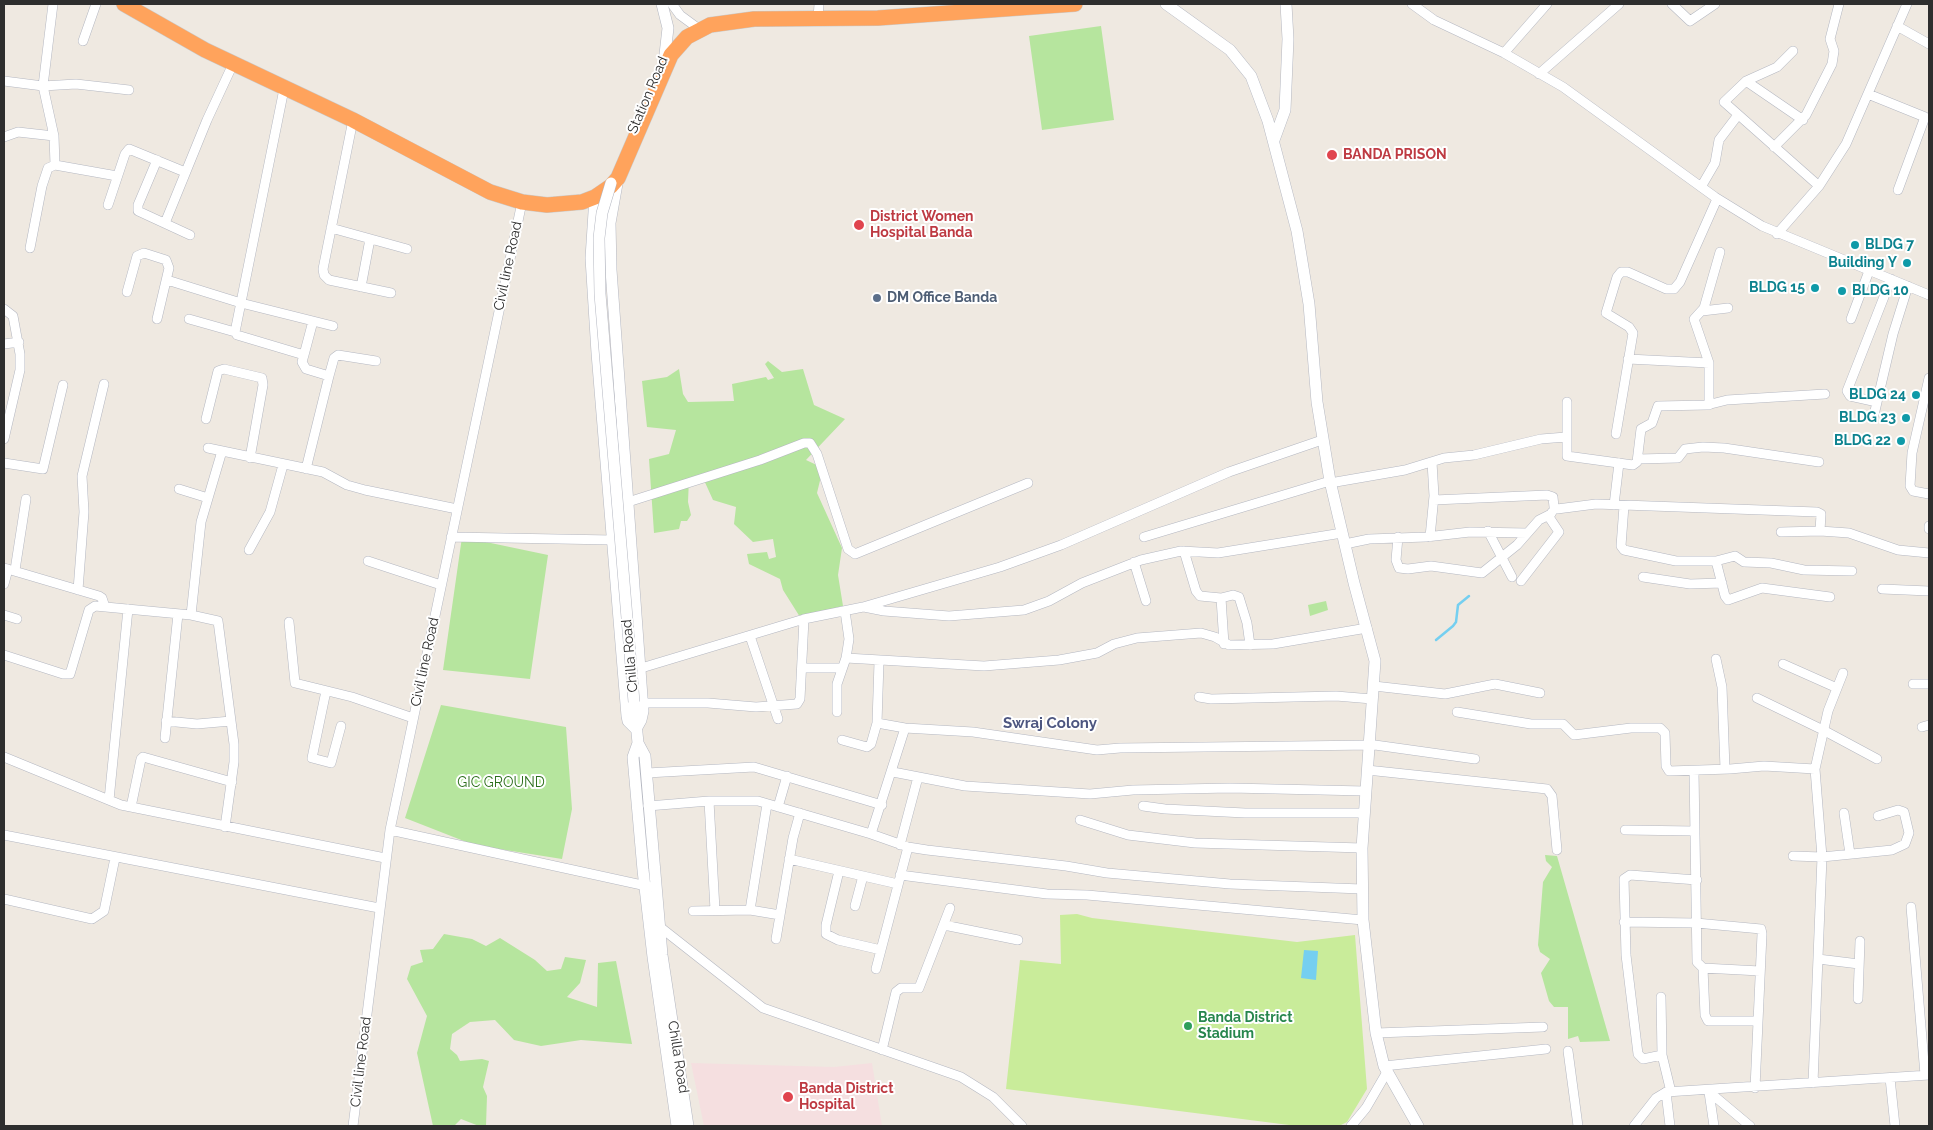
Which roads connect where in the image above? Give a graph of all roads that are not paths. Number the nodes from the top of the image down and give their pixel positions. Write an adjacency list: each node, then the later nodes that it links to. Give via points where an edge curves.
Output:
1 (54, 4): 27 (street)
2 (96, 4): 19 (street)
3 (124, 4): 23 (highway)
4 (662, 4): 42 (main road, Station Road, via 668,28 664,62)
5 (672, 4): 18 (street)
6 (1075, 4): 16 (highway, via 925,15)
7 (1166, 4): 36 (main road, via 1211,34 1242,62 1260,98)
8 (1286, 4): 36 (main road, via 1285,110)
9 (1412, 4): 22 (street, via 1434,20)
10 (1547, 4): 22 (street)
11 (1619, 4): 24 (street)
12 (1672, 4): 13 (street, via 1690,21)
13 (1715, 4)
14 (1839, 4): 33 (street, via 1830,40 1834,51 1832,64)
15 (1907, 4): 17 (street)
16 (819, 11): 18 (highway, via 724,22)
17 (1897, 26): 20 (street); 30 (street)
18 (699, 30): 42 (highway, via 679,44 672,55)
19 (83, 41)
20 (1929, 44)
21 (1793, 51): 26 (street, via 1776,66)
22 (1504, 54): 24 (street)
23 (233, 64): 28 (highway); 40 (street)
24 (1539, 74): 44 (street, via 1563,87)
25 (4, 81): 27 (street)
26 (1746, 81): 31 (street, via 1724,100); 33 (street)
27 (43, 86): 29 (street, via 76,84); 34 (street)
28 (284, 89): 32 (highway); 66 (street)
29 (129, 90)
30 (1868, 94): 43 (street, via 1846,144); 45 (street, via 1925,117)
31 (1738, 115): 37 (street); 44 (street, via 1718,140 1715,164)
32 (353, 120): 48 (highway, via 490,192); 51 (street)
33 (1803, 120): 37 (street)
34 (54, 136): 35 (street, via 18,132); 39 (street)
35 (4, 137)
36 (1274, 140): 96 (main road, via 1303,263)
37 (1774, 147): 43 (street)
38 (157, 160): 40 (street); 41 (street, via 129,149); 50 (street, via 137,208 140,213)
39 (55, 165): 41 (street); 55 (street, via 48,168 42,186)
40 (185, 172): 50 (street)
41 (117, 176): 49 (street)
42 (615, 181): 46 (highway); 114 (main road, via 610,224 611,270); 181 (main road, Chilla Road, bridge, via 602,213 600,294)
43 (1819, 186): 53 (street)
44 (1701, 187): 47 (street)
45 (1898, 190)
46 (595, 197): 48 (highway, via 564,205); 129 (main road, via 591,236 592,293)
47 (1717, 199): 53 (street); 79 (street, via 1674,289 1666,289 1628,272 1621,272 1617,277 1606,310 1610,317 1632,329)
48 (522, 202): 118 (street, Civil line Road)
49 (108, 204)
50 (165, 223): 52 (street)
51 (331, 228): 54 (street); 62 (street, via 324,276)
52 (190, 234)
53 (1777, 234): 58 (street)
54 (370, 239): 56 (street); 62 (street)
55 (30, 248)
56 (407, 249)
57 (1720, 252): 69 (street)
58 (1869, 271): 59 (street); 72 (street)
59 (1891, 279): 61 (street); 89 (street, via 1847,391 1850,396)
60 (167, 280): 63 (street, via 169,268 166,260 140,254 135,260); 66 (street); 70 (street)
61 (1908, 286): 65 (street); 89 (street)
62 (361, 287): 64 (street)
63 (126, 292)
64 (392, 293)
65 (1929, 295)
66 (241, 303): 73 (street); 75 (street)
67 (1728, 308): 69 (street)
68 (4, 309): 76 (street, via 13,316)
69 (1702, 311): 81 (street, via 1694,322)
70 (157, 319)
71 (189, 319): 75 (street)
72 (1851, 319)
73 (313, 321): 74 (street); 78 (street)
74 (333, 326)
75 (235, 332): 78 (street)
76 (19, 342): 77 (street); 87 (street, via 20,370)
77 (4, 344)
78 (304, 356): 82 (street, via 302,362 306,369)
79 (1628, 359): 81 (street); 93 (street)
80 (376, 361): 82 (street, via 338,354)
81 (1708, 363): 90 (street)
82 (330, 376): 106 (street)
83 (1929, 378): 110 (street, via 1912,453 1910,486 1913,491)
84 (104, 384): 144 (street, via 82,476 84,512)
85 (63, 385): 103 (street, via 43,469)
86 (1825, 394): 90 (street, via 1727,400)
87 (8, 399): 95 (street)
88 (1567, 402): 94 (street)
89 (1877, 402): 91 (street)
90 (1709, 405): 100 (street, via 1658,406 1652,423 1641,429)
91 (1874, 415)
92 (206, 419): 99 (street, via 218,371 224,369 262,378)
93 (1616, 434)
94 (1566, 437): 101 (street); 104 (street, via 1566,453 1570,457)
95 (4, 439)
96 (1322, 440): 107 (main road); 150 (street, via 1229,472 1009,564)
97 (208, 448): 98 (street)
98 (222, 451): 99 (street); 111 (street)
99 (250, 458): 105 (street)
100 (1638, 459): 102 (street, via 1678,458 1685,449 1698,447); 104 (street, via 1636,464)
101 (1432, 462): 107 (street, via 1405,470); 113 (street)
102 (1819, 462)
103 (4, 463)
104 (1620, 463): 115 (street)
105 (283, 465): 106 (street); 130 (street, via 270,512)
106 (306, 469): 118 (street, via 322,472 365,490)
107 (1330, 482): 125 (street); 128 (main road)
108 (1028, 484): 114 (street, via 855,554 848,549 817,454 810,443)
109 (179, 489): 111 (street)
110 (1929, 494)
111 (208, 498): 155 (street, via 198,536)
112 (26, 499): 137 (street)
113 (1434, 500): 117 (street, via 1548,495); 126 (street)
114 (628, 502): 170 (main road)
115 (1614, 505): 116 (street); 117 (street)
116 (1624, 506): 121 (street, via 1817,512 1821,514); 135 (street, via 1622,549 1676,561)
117 (1556, 508): 119 (street)
118 (457, 509): 124 (street, Civil line Road)
119 (1549, 515): 123 (street); 133 (street, via 1559,532 1516,579)
120 (1488, 531): 123 (street); 126 (street); 133 (street)
121 (1820, 531): 122 (street); 132 (street, via 1849,533 1898,550)
122 (1782, 532)
123 (1527, 533): 133 (street)
124 (451, 537): 129 (street); 142 (street, Civil line Road)
125 (1144, 537)
126 (1430, 537): 127 (street)
127 (1398, 538): 128 (street); 133 (street, via 1396,560 1399,568 1403,569 1431,566 1482,573)
128 (1344, 539): 131 (street, via 1218,552); 159 (main road)
129 (612, 540): 192 (main road, via 627,716)
130 (249, 550)
131 (1184, 551): 136 (street); 147 (street, via 1197,594)
132 (1929, 553)
133 (1501, 559)
134 (368, 561): 142 (street)
135 (1716, 561): 138 (street, via 1738,557 1744,562 1771,563 1804,570); 140 (street)
136 (1134, 562): 148 (street); 150 (street, via 1024,610 949,616)
137 (9, 569): 141 (street); 144 (street)
138 (1852, 571)
139 (1643, 577): 140 (street, via 1690,584)
140 (1722, 583): 146 (street, via 1728,600 1762,588)
141 (4, 584)
142 (441, 585): 185 (street, Civil line Road)
143 (1882, 589): 145 (street)
144 (78, 590): 149 (street, via 102,598)
145 (1929, 591)
146 (1830, 597)
147 (1220, 598): 161 (street); 162 (street, via 1239,597 1248,624)
148 (1146, 601)
149 (105, 607): 151 (street); 163 (street, via 94,606 88,610 70,674)
150 (863, 607): 152 (street)
151 (128, 609): 153 (street); 211 (street)
152 (845, 611): 157 (street); 164 (street, via 849,639)
153 (178, 614): 155 (street); 187 (street)
154 (4, 615): 156 (street)
155 (192, 615): 188 (street, via 213,618 220,625)
156 (17, 619)
157 (804, 619): 160 (street); 168 (street)
158 (290, 622): 176 (street, via 295,683)
159 (1367, 628): 162 (street, via 1290,642); 174 (main road, via 1375,655)
160 (750, 636): 170 (street); 182 (street)
161 (1224, 644): 162 (street); 166 (street, via 1201,634 1121,641 1096,653 1058,660 984,666)
162 (1250, 645)
163 (4, 654)
164 (846, 658): 166 (street); 169 (street)
165 (1716, 658): 201 (street, via 1722,687)
166 (879, 662): 189 (street)
167 (1783, 664): 175 (street)
168 (802, 668): 169 (street); 182 (street, via 800,702)
169 (842, 668): 183 (street, via 837,684)
170 (638, 669): 181 (main road)
171 (1843, 673): 175 (street)
172 (1913, 684): 173 (street)
173 (1929, 684)
174 (1374, 686): 177 (street, via 1445,694 1495,684); 180 (main road)
175 (1837, 688): 193 (street)
176 (326, 691): 185 (street); 190 (street, via 312,758 331,763)
177 (1540, 693)
178 (1199, 697): 180 (street, via 1336,696)
179 (1758, 698): 193 (street)
180 (1372, 699): 197 (main road)
181 (638, 703): 182 (street); 192 (main road, Chilla Road)
182 (774, 705): 186 (street)
183 (837, 712)
184 (1457, 712): 204 (street, via 1531,724 1563,724 1574,735 1660,728 1665,733 1667,769)
185 (413, 718): 225 (street, Civil line Road)
186 (778, 719)
187 (166, 720): 188 (street, via 197,724); 194 (street)
188 (231, 721): 209 (street)
189 (876, 722): 191 (street); 195 (street, via 870,746)
190 (341, 726)
191 (905, 728): 197 (street, via 972,732 1096,750); 205 (street)
192 (636, 729): 196 (main road, Chilla Road)
193 (1824, 730): 200 (street); 202 (street)
194 (164, 738)
195 (842, 740)
196 (638, 743): 206 (main road, Chilla Road, via 645,756); 243 (main road, via 633,757)
197 (1368, 745): 199 (street); 203 (main road)
198 (4, 757): 211 (street)
199 (1475, 759)
200 (1877, 759)
201 (1725, 769): 202 (street, via 1764,766); 204 (street)
202 (1815, 769): 235 (street)
203 (1367, 770): 210 (main road); 232 (street, via 1547,789 1552,796)
204 (1694, 771): 227 (street)
205 (893, 772): 208 (street); 214 (street)
206 (647, 773): 207 (street, via 754,767); 215 (main road, Chilla Road)
207 (787, 776): 214 (street); 218 (street)
208 (918, 777): 210 (street, via 990,789 1090,794 1230,788); 230 (street)
209 (232, 782): 217 (street, via 143,757); 224 (street)
210 (1365, 790): 220 (main road)
211 (109, 800): 217 (street)
212 (709, 801): 213 (street, via 746,800); 215 (street); 250 (street)
213 (767, 804): 218 (street); 251 (street)
214 (882, 805): 228 (street)
215 (648, 806): 243 (main road, Chilla Road)
216 (1143, 806): 220 (street, via 1245,813)
217 (131, 807): 224 (street)
218 (778, 807): 219 (street)
219 (800, 813): 228 (street); 238 (street)
220 (1364, 813): 231 (main road)
221 (1844, 813): 233 (street)
222 (1878, 816): 233 (street, via 1898,810 1904,812 1909,833 1904,844 1892,850)
223 (1080, 820): 231 (street, via 1128,835 1195,843)
224 (225, 827): 237 (street)
225 (390, 830): 237 (street, Civil line Road); 243 (street)
226 (1625, 830): 227 (street)
227 (1695, 831): 242 (street)
228 (871, 834): 230 (street)
229 (4, 835): 236 (street)
230 (904, 846): 241 (street); 244 (street, via 1107,873 1230,884)
231 (1362, 848): 244 (main road)
232 (1557, 850)
233 (1850, 854): 235 (street)
234 (1793, 856): 235 (street)
235 (1822, 857): 263 (street)
236 (115, 858): 245 (street, via 104,911 92,919); 248 (street)
237 (385, 858): 248 (street, Civil line Road)
238 (789, 858): 239 (street); 253 (street)
239 (839, 871): 240 (street); 262 (street, via 826,934)
240 (863, 876): 241 (street); 246 (street)
241 (899, 880): 254 (street); 262 (street)
242 (1697, 880): 255 (street, via 1626,876 1623,883); 256 (street)
243 (650, 887): 258 (main road, Chilla Road); 287 (main road)
244 (1362, 889): 254 (main road)
245 (4, 899)
246 (855, 906)
247 (1911, 907): 272 (street)
248 (379, 908): 286 (street, Civil line Road)
249 (950, 908): 257 (street)
250 (715, 910): 251 (street); 252 (street)
251 (750, 910): 253 (street)
252 (693, 911)
253 (780, 914): 259 (street)
254 (1363, 920): 273 (main road)
255 (1624, 922): 256 (street); 277 (street, via 1630,1003 1638,1054 1643,1059)
256 (1696, 923): 265 (street, via 1697,962); 267 (street, via 1761,929)
257 (944, 925): 260 (street); 274 (street, via 919,988 902,988 896,992)
258 (660, 927): 274 (street, via 763,1008); 288 (main road, Chilla Road)
259 (776, 939)
260 (1018, 940)
261 (1860, 941): 264 (street)
262 (881, 950): 266 (street)
263 (1818, 959): 264 (street); 281 (street)
264 (1859, 964): 269 (street)
265 (1704, 968): 267 (street); 270 (street, via 1705,1015 1708,1021)
266 (876, 969)
267 (1760, 971): 270 (street)
268 (1662, 997): 277 (street)
269 (1858, 999)
270 (1757, 1021): 282 (street)
271 (1543, 1027): 273 (street)
272 (1926, 1032): 279 (street)
273 (1376, 1033): 278 (main road)
274 (882, 1050): 289 (street, via 979,1086)
275 (1546, 1050): 278 (street)
276 (1568, 1051): 292 (street)
277 (1662, 1055): 284 (street)
278 (1386, 1069): 290 (street, via 1366,1108); 291 (main road)
279 (1927, 1075): 280 (street)
280 (1890, 1078): 281 (street); 296 (street)
281 (1813, 1083): 282 (street)
282 (1755, 1088): 283 (street)
283 (1708, 1091): 284 (street); 294 (street); 295 (street)
284 (1668, 1092): 285 (street, via 1656,1098); 293 (street)
285 (1635, 1125)
286 (354, 1126)
287 (677, 1126)
288 (688, 1126)
289 (1022, 1126)
290 (1351, 1126)
291 (1418, 1126)
292 (1578, 1126)
293 (1670, 1126)
294 (1714, 1126)
295 (1750, 1126)
296 (1895, 1126)

